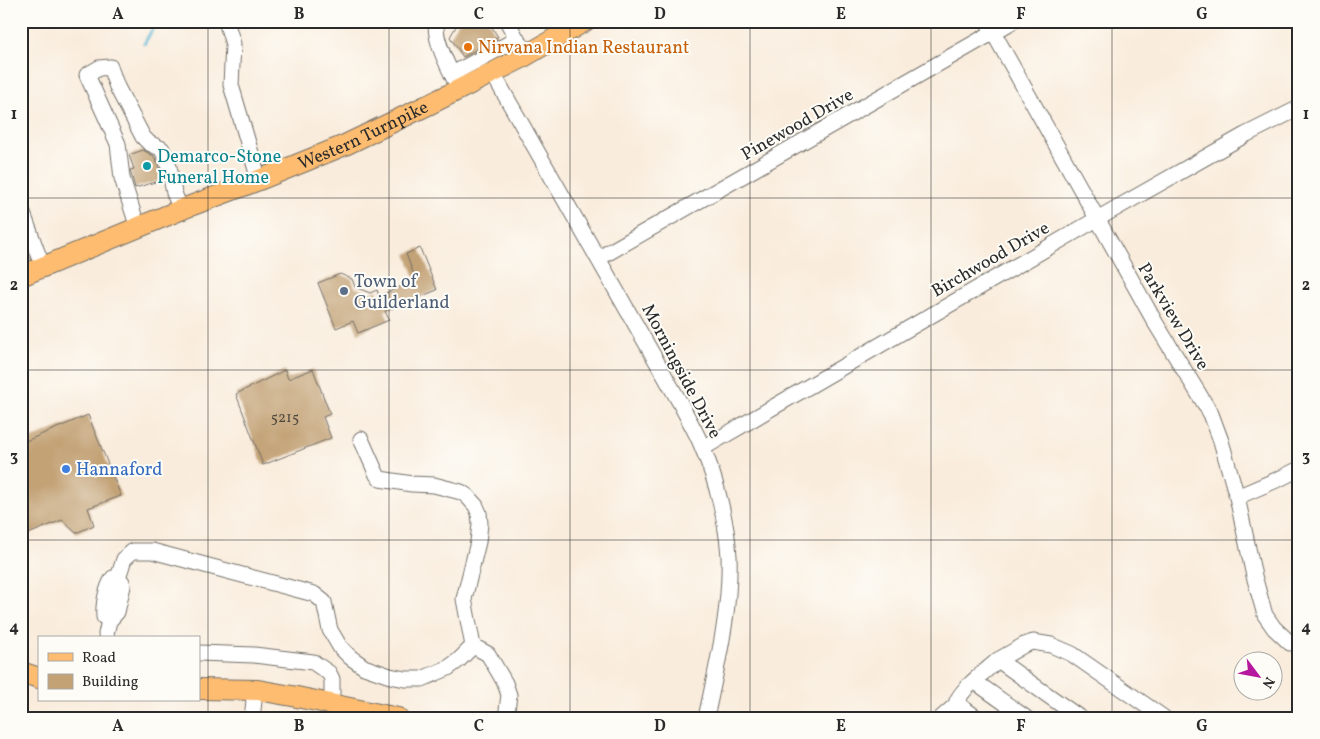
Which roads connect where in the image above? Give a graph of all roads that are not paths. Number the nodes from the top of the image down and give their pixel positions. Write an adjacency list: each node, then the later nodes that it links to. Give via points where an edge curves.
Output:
1 (226, 21): 11 (street, via 233,44 231,85)
2 (437, 21): 9 (street, via 442,53)
3 (508, 21): 7 (street)
4 (1013, 21): 6 (street, Pinewood Drive)
5 (569, 24): 7 (main road, Western Turnpike)
6 (990, 27): 14 (street, Parkview Drive); 16 (street, Pinewood Drive)
7 (524, 46): 8 (main road, Western Turnpike); 9 (street)
8 (492, 72): 9 (main road, Western Turnpike); 16 (street, Morningside Drive)
9 (456, 80): 11 (main road, Western Turnpike, via 345,145)
10 (1299, 108): 14 (street, Birchwood Drive)
11 (258, 180): 13 (main road, Western Turnpike)
12 (21, 208): 17 (street)
13 (181, 210): 15 (main road, Western Turnpike); 15 (street, via 162,149 143,137 110,67 99,68 87,75 118,144 122,178)
14 (1097, 219): 20 (street, Birchwood Drive); 22 (street, Parkview Drive, via 1211,414)
15 (138, 228): 17 (main road, Western Turnpike)
16 (599, 258): 20 (street, Morningside Drive)
17 (43, 268): 18 (main road, Western Turnpike)
18 (21, 276)
19 (361, 439): 25 (street, via 380,479 434,484 461,492 476,506 480,524 478,542 464,599)
20 (703, 448): 38 (street, Morningside Drive, via 720,502 727,539 729,578 720,649)
21 (1299, 469): 22 (street)
22 (1237, 497): 24 (street, Parkview Drive, via 1266,615)
23 (106, 636): 25 (street, via 123,586 118,578 124,559 133,550 152,552 314,594 324,602 330,630 340,647 364,667 390,676 422,679 448,668)
24 (1290, 643)
25 (472, 646): 37 (street, via 488,654 505,683 509,695)
26 (200, 653): 34 (street, via 313,662 332,679)
27 (998, 660): 30 (street); 42 (street); 43 (street, via 1033,642 1051,645 1072,654)
28 (21, 672): 29 (main road)
29 (38, 678)
30 (974, 681): 33 (street, via 959,696); 41 (street)
31 (200, 689): 32 (main road)
32 (251, 690): 34 (main road); 35 (street, via 254,701)
33 (958, 703): 39 (street); 40 (street)
34 (329, 704): 36 (main road)
35 (252, 718)
36 (398, 718)
37 (506, 718)
38 (706, 718)
39 (941, 718)
40 (977, 718)
41 (1026, 718)
42 (1080, 718)
43 (1164, 718)

